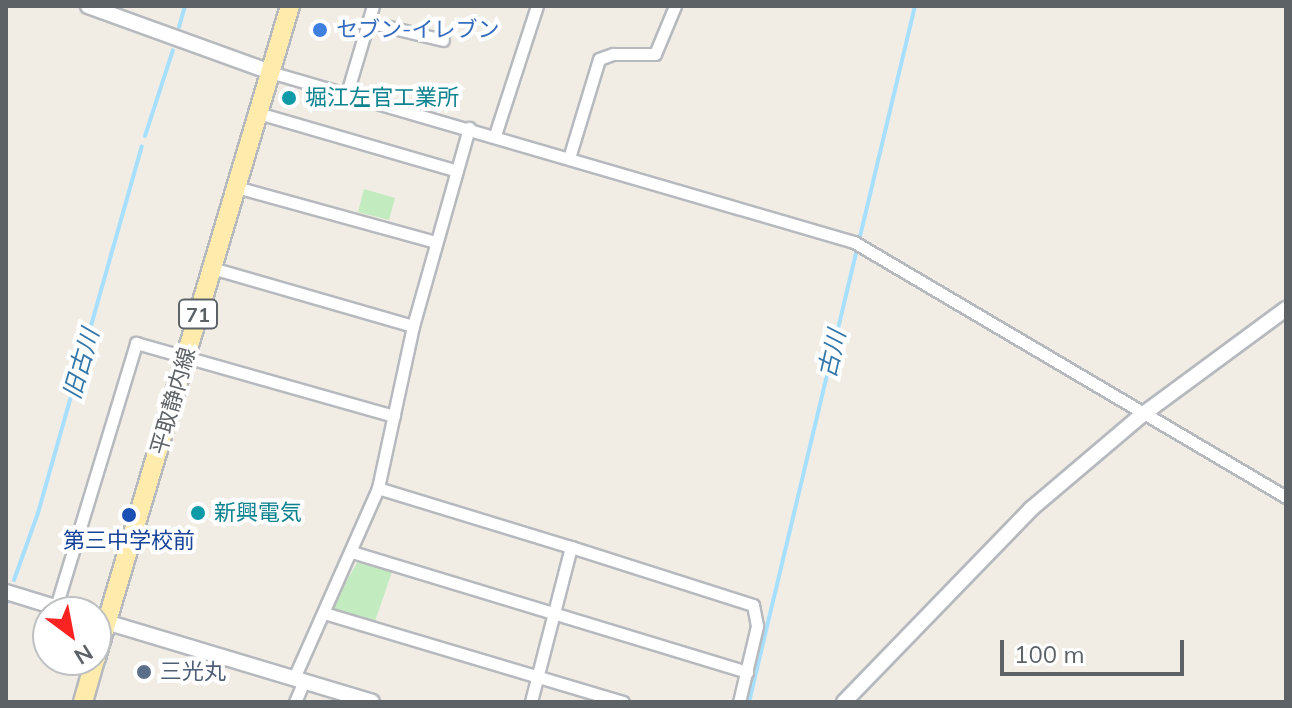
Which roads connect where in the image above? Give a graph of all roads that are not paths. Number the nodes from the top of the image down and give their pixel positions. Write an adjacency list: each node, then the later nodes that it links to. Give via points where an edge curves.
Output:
1 (88, 6): 8 (street)
2 (290, 6): 8 (main road, 平取静内線 / 71)
3 (373, 6): 6 (street)
4 (537, 6): 12 (street)
5 (675, 6): 13 (street, via 655,54 599,59)
6 (368, 22): 7 (street); 9 (street)
7 (443, 40)
8 (270, 72): 9 (street); 10 (main road, 平取静内線 / 71)
9 (347, 93): 11 (street)
10 (258, 113): 14 (street); 15 (main road, 平取静内線 / 71)
11 (469, 128): 12 (street); 14 (street)
12 (495, 135): 13 (street)
13 (569, 158): 21 (street, via 859,245)
14 (457, 171): 16 (street)
15 (236, 187): 16 (street); 17 (main road, 平取静内線 / 71)
16 (436, 242): 19 (street)
17 (212, 268): 19 (street); 20 (main road, 平取静内線 / 71)
18 (1286, 309): 21 (street)
19 (413, 326): 22 (street)
20 (186, 356): 22 (street); 28 (street, via 136,343); 29 (main road, 平取静内線 / 71)
21 (1142, 415): 24 (street); 44 (street, via 1031,509)
22 (394, 416): 23 (street)
23 (378, 488): 25 (street); 26 (street)
24 (1286, 497)
25 (571, 547): 31 (street); 34 (street, via 743,598 757,614)
26 (352, 552): 31 (street); 32 (street)
27 (6, 592): 30 (street)
28 (59, 596)
29 (109, 596)
30 (32, 600)
31 (554, 612): 34 (street); 36 (street)
32 (324, 613): 36 (street); 37 (street)
33 (112, 624): 37 (street)
34 (747, 672): 43 (street)
35 (91, 676): 38 (main road, 平取静内線 / 71)
36 (537, 677): 41 (street); 42 (street)
37 (299, 679): 39 (street); 40 (street)
38 (83, 702)
39 (295, 702)
40 (372, 702)
41 (531, 702)
42 (623, 702)
43 (739, 702)
44 (844, 702)

